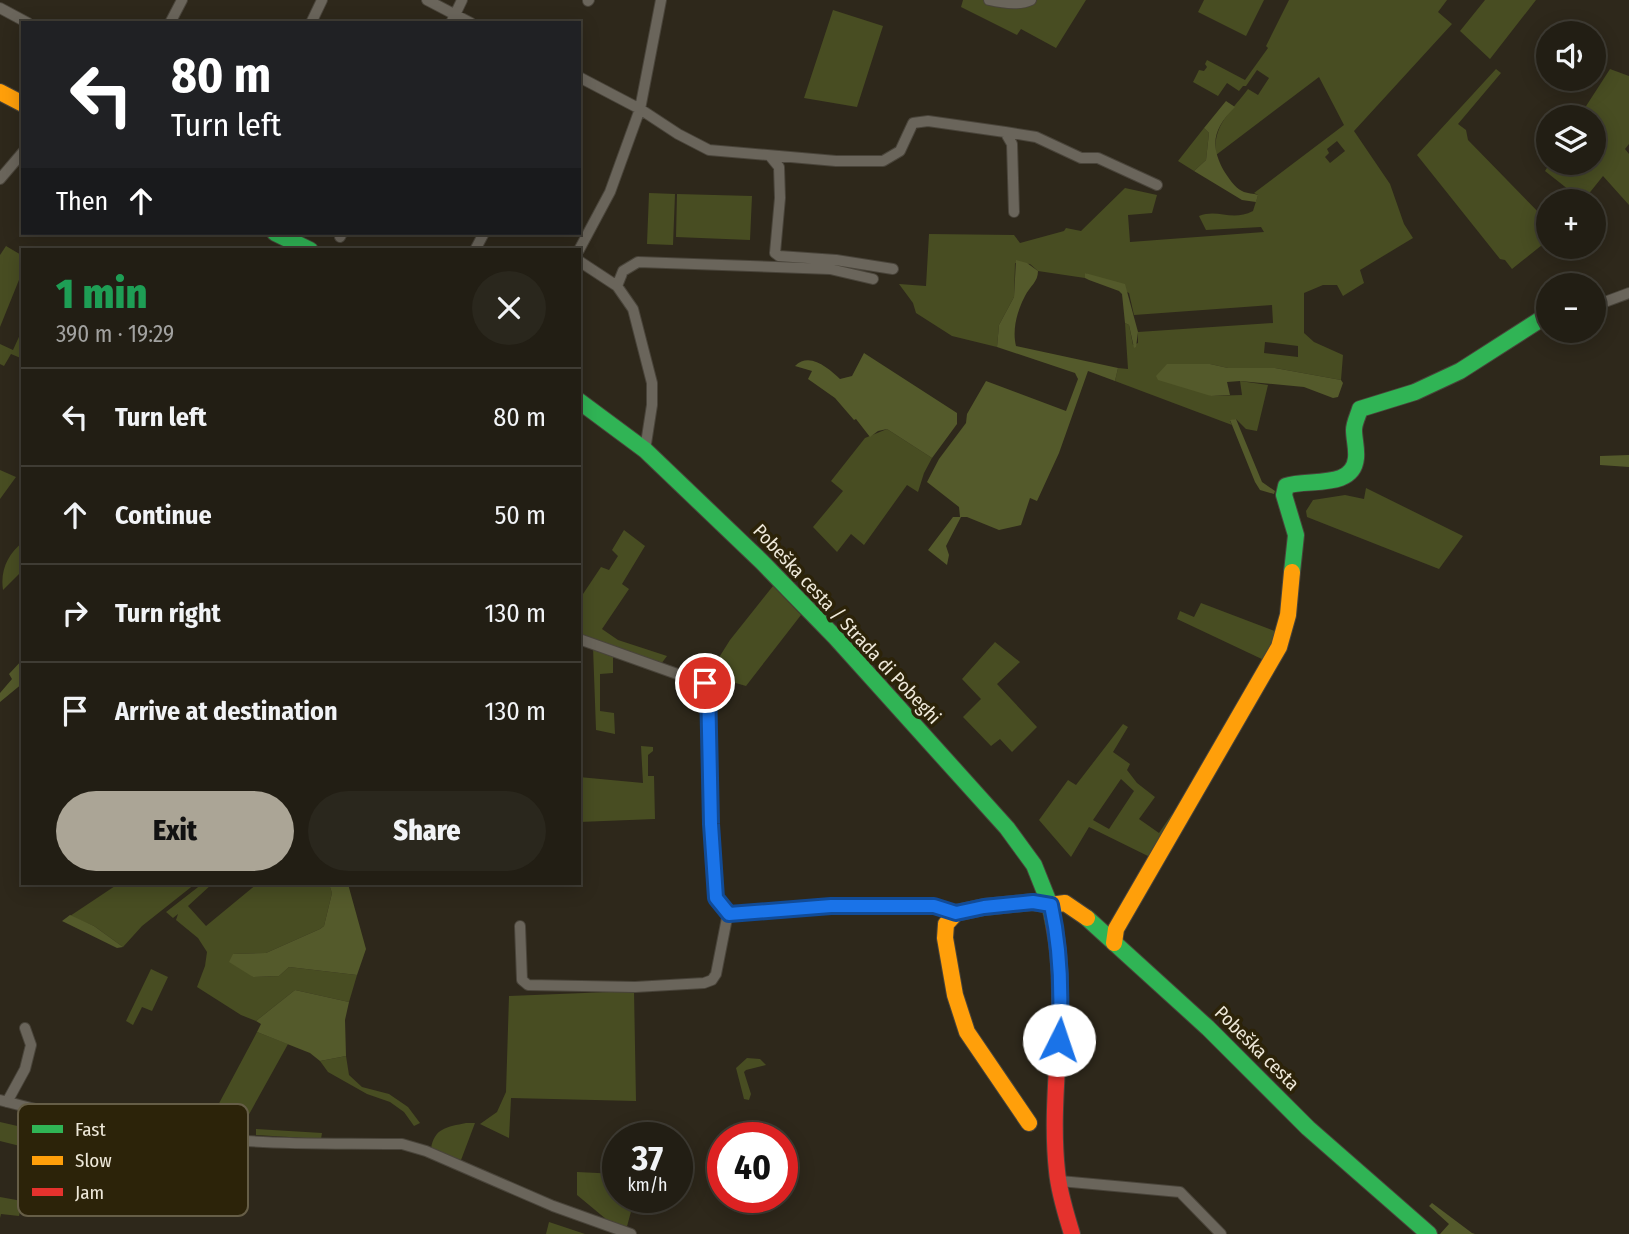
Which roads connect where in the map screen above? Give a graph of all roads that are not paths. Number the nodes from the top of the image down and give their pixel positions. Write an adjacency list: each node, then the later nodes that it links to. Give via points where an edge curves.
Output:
1 (182, 0): 11 (street)
2 (322, 0): 12 (street)
3 (427, 0): 9 (street)
4 (462, 0): 9 (street)
5 (661, 0): 16 (street)
6 (989, 0): 7 (street)
7 (1031, 0)
8 (0, 8): 10 (street)
9 (453, 19)
10 (24, 21)
11 (171, 21)
12 (313, 21)
13 (581, 78): 16 (street)
14 (0, 92): 15 (street)
15 (21, 103)
16 (640, 109): 19 (street, via 709,150); 25 (street, via 610,192)
17 (1005, 132): 19 (street, via 928,121 913,123 900,151 883,161); 21 (street, via 1036,137); 22 (street, via 1012,144)
18 (21, 154): 20 (street)
19 (771, 156): 27 (street, via 779,167 775,253)
20 (0, 179)
21 (1157, 185)
22 (1014, 212)
23 (279, 235): 24 (street)
24 (306, 248)
25 (580, 248)
26 (581, 262): 29 (street)
27 (893, 269)
28 (873, 279): 29 (street, via 830,269 638,262 623,271)
29 (617, 286): 34 (street, via 633,309 652,383)
30 (1629, 293): 31 (street)
31 (1606, 302)
32 (1536, 322): 40 (street, via 1460,371 1415,392 1360,409 1354,426 1355,463 1347,475 1286,486 1284,495 1296,536 1288,615 1279,647 1116,929)
33 (581, 402): 34 (street, Pobeška cesta / Strada di Pobeghi)
34 (645, 450): 36 (street, Pobeška cesta / Strada di Pobeghi, via 835,637 1013,834)
35 (581, 640): 38 (street, via 708,685 716,898)
36 (1051, 905): 37 (street, Pobeška cesta, via 1033,902); 40 (street, Pobeška cesta, via 1065,903 1081,912); 45 (street, Pobeška cesta / Strada di Pobeghi, via 1062,991 1055,1089)
37 (956, 913): 38 (street, via 934,906 831,906); 43 (street, via 946,925 945,938 967,1032)
38 (729, 914): 39 (street, via 712,980 635,987 528,985 522,980)
39 (520, 926)
40 (1114, 943): 49 (street, Pobeška cesta, via 1308,1128)
41 (25, 1028): 42 (street, via 31,1045 25,1069)
42 (4, 1102)
43 (1030, 1124)
44 (248, 1141): 46 (street, via 402,1144)
45 (1059, 1181): 47 (street, Pobeška cesta / Strada di Pobeghi); 48 (street, via 1180,1192)
46 (631, 1234)
47 (1072, 1234)
48 (1221, 1234)
49 (1429, 1234)

